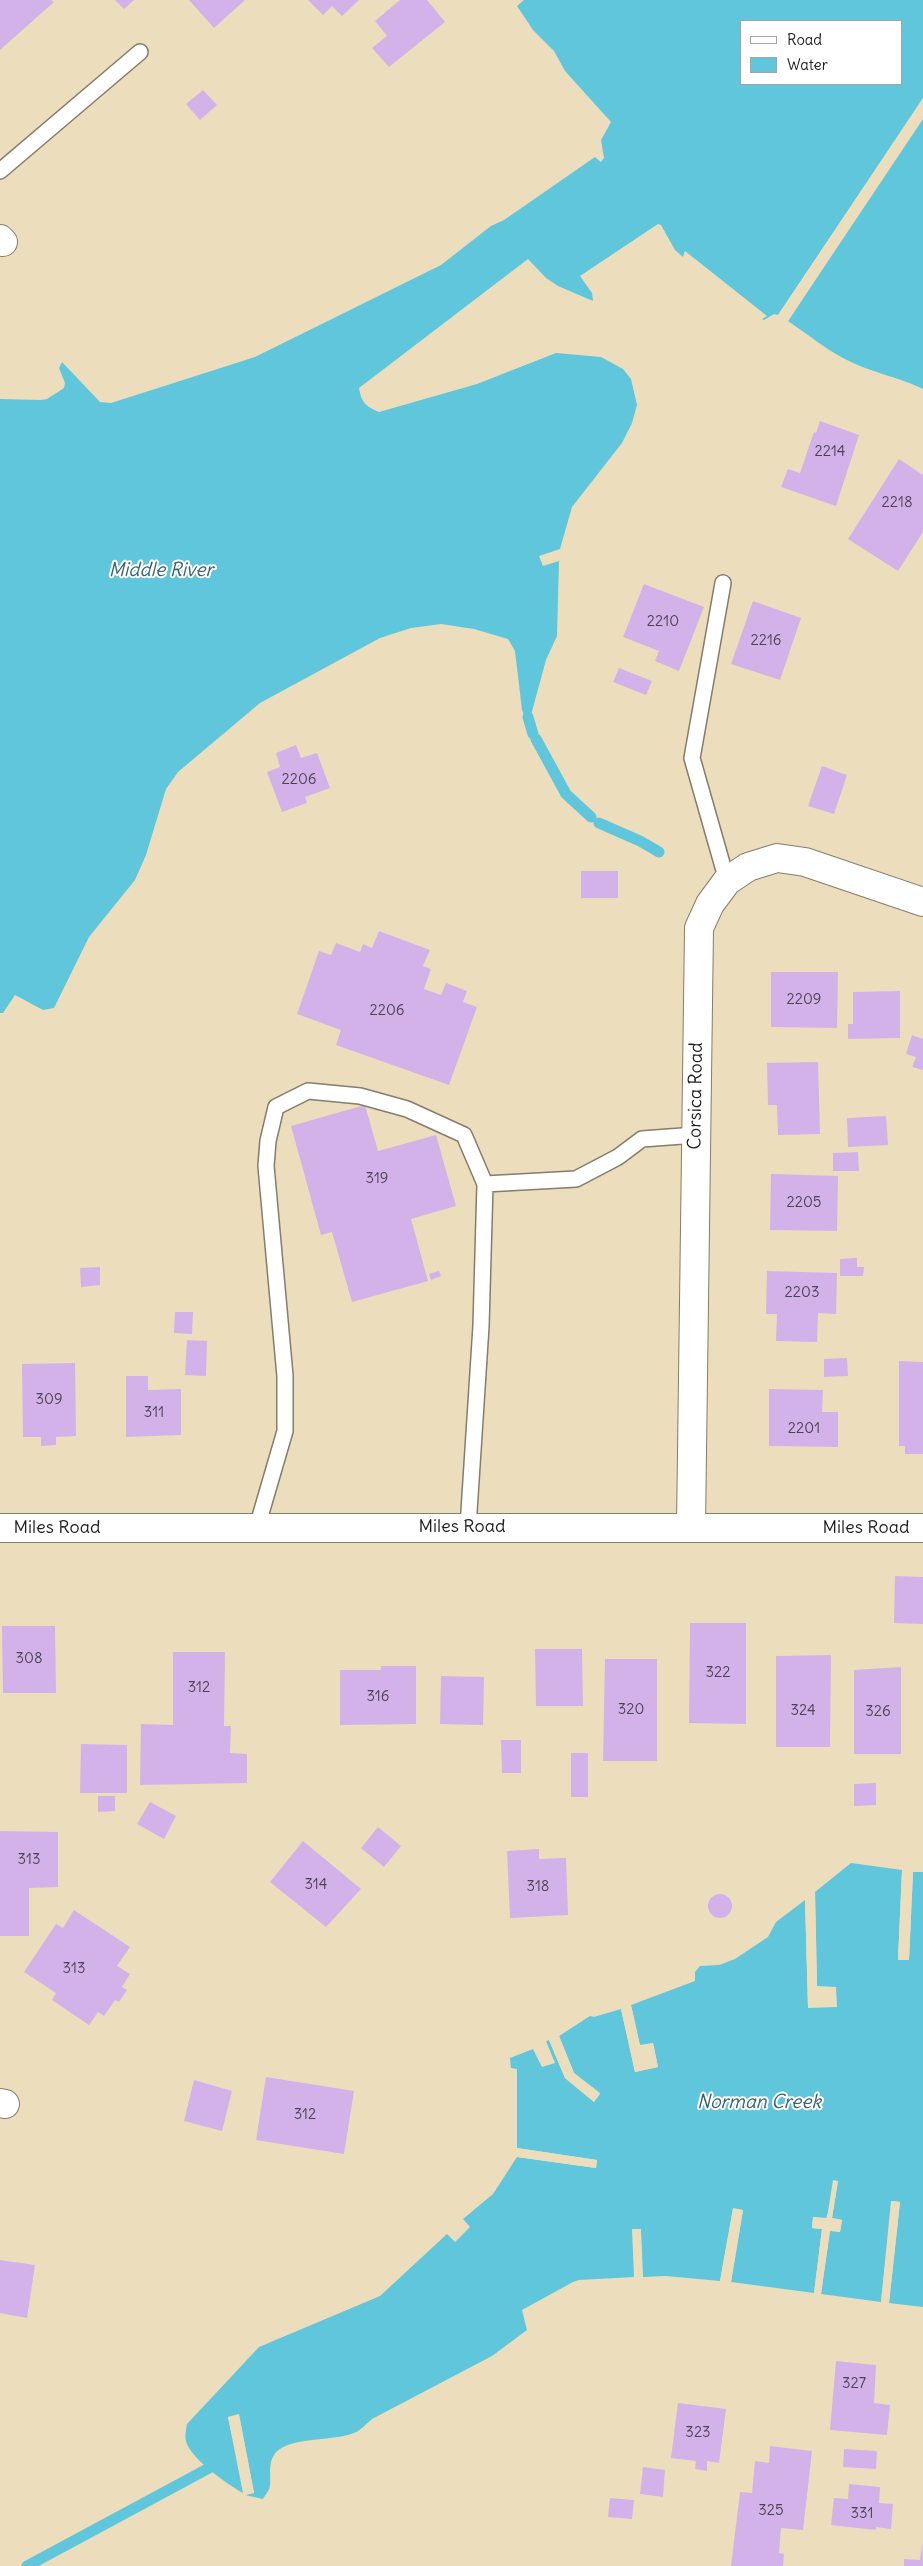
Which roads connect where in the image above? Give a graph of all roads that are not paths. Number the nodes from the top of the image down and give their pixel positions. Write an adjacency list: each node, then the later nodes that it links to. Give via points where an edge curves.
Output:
1 (140, 52): 2 (lane)
2 (0, 171)
3 (723, 583): 4 (lane, via 692,758)
4 (727, 882): 5 (street, Corsica Road, via 748,867 777,858 805,862); 6 (street, Corsica Road, via 710,904 699,928)
5 (923, 902)
6 (696, 1135): 7 (lane, via 642,1139 618,1157 576,1179); 10 (street, Corsica Road)
7 (485, 1184): 8 (lane, via 464,1136 406,1109 360,1096 308,1091 276,1107 266,1166 285,1376 285,1431); 9 (lane, via 481,1326)
8 (257, 1527): 9 (street, Miles Road); 11 (street, Miles Road)
9 (468, 1527): 10 (street, Miles Road)
10 (691, 1527): 12 (street, Miles Road)
11 (0, 1528)
12 (923, 1528)

